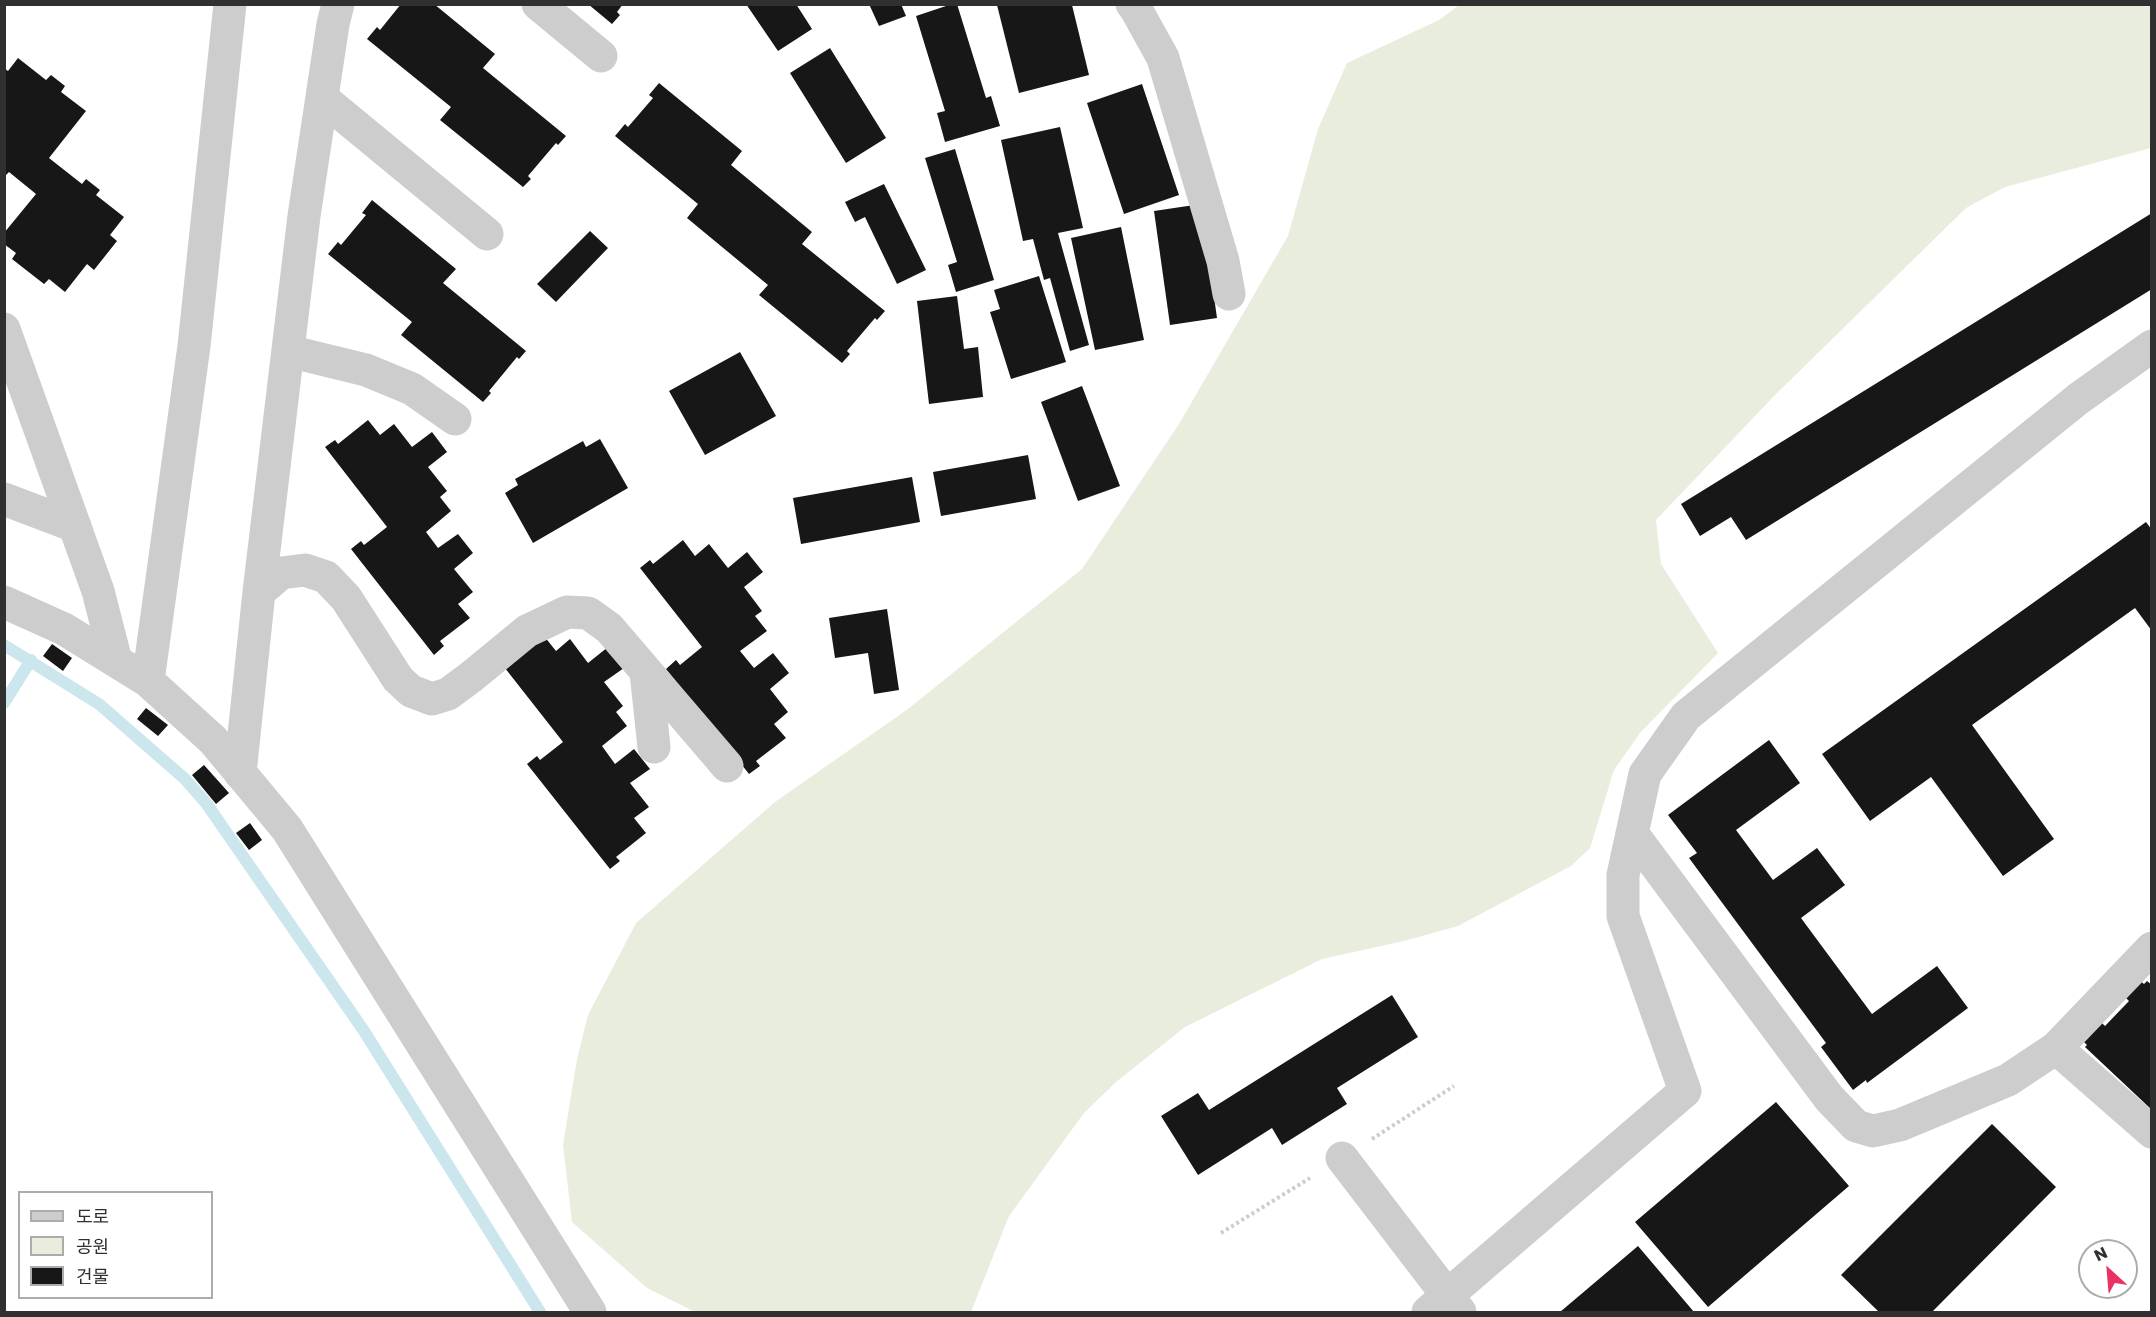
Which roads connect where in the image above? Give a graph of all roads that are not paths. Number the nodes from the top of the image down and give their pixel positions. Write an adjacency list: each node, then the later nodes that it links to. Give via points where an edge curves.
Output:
1 (230, 4): 19 (street, via 194,346)
2 (338, 4): 6 (street)
3 (538, 4): 5 (street)
4 (1132, 4): 8 (street, via 1163,58 1223,261)
5 (601, 56)
6 (322, 98): 7 (street); 11 (street)
7 (487, 234)
8 (1229, 294)
9 (4, 329): 14 (street)
10 (2151, 346): 23 (street, via 2078,399 1686,716 1646,774)
11 (288, 351): 12 (street, via 366,370 412,389); 15 (street)
12 (455, 419)
13 (4, 499): 14 (street)
14 (75, 526): 17 (street, via 98,591)
15 (259, 592): 18 (street, via 281,573 305,570 326,578 346,598 398,679 411,691 432,699 448,694 527,632 567,612 588,613 609,628); 22 (street)
16 (4, 603): 17 (street, via 64,628)
17 (116, 661): 19 (street)
18 (646, 672): 20 (street); 21 (street)
19 (148, 681): 22 (street, via 213,740)
20 (654, 747)
21 (728, 766)
22 (240, 773): 29 (street, via 287,829)
23 (1632, 832): 25 (street, via 1829,1098 1856,1126 1873,1131 1900,1125 2008,1080); 28 (street, via 1623,875 1623,916 1685,1091)
24 (2149, 956): 25 (street)
25 (2056, 1048): 26 (street)
26 (2151, 1132)
27 (1342, 1158): 28 (street)
28 (1445, 1307)
29 (590, 1312)

